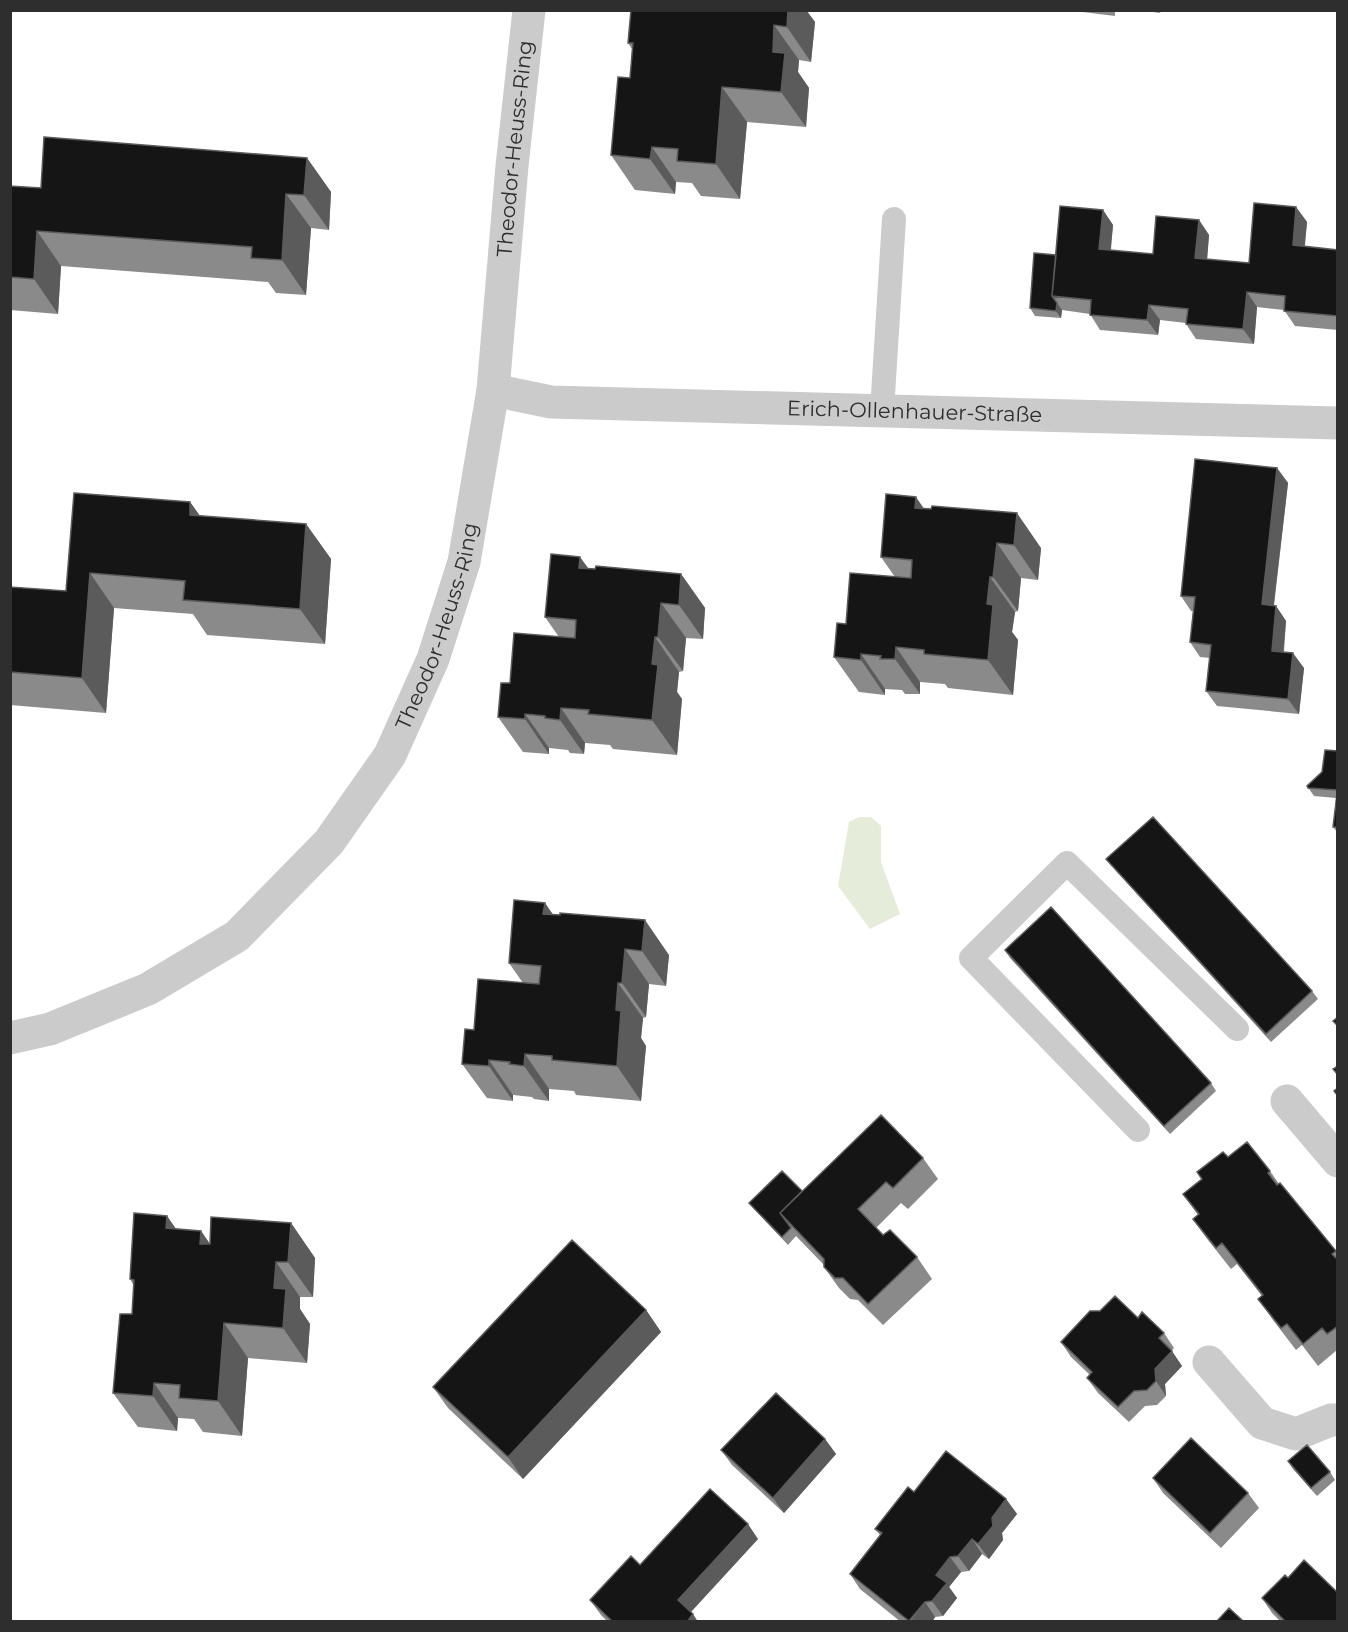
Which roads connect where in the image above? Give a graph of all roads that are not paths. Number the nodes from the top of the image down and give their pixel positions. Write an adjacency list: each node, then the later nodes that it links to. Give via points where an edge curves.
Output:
1 (529, 10): 3 (street, Theodor-Heuss-Ring)
2 (894, 219): 4 (lane)
3 (494, 390): 4 (street, Erich-Ollenhauer-Straße, via 551,402); 7 (street, Theodor-Heuss-Ring, via 464,562 432,659 390,755 329,842 237,936 148,989 50,1029)
4 (882, 411): 5 (street, Erich-Ollenhauer-Straße)
5 (1338, 423)
6 (1237, 1029): 9 (lane, via 1067,863 971,958)
7 (10, 1038)
8 (1287, 1101): 10 (street)
9 (1138, 1130)
10 (1338, 1161)
11 (1209, 1362): 12 (street, via 1262,1423 1296,1434)
12 (1338, 1420)

